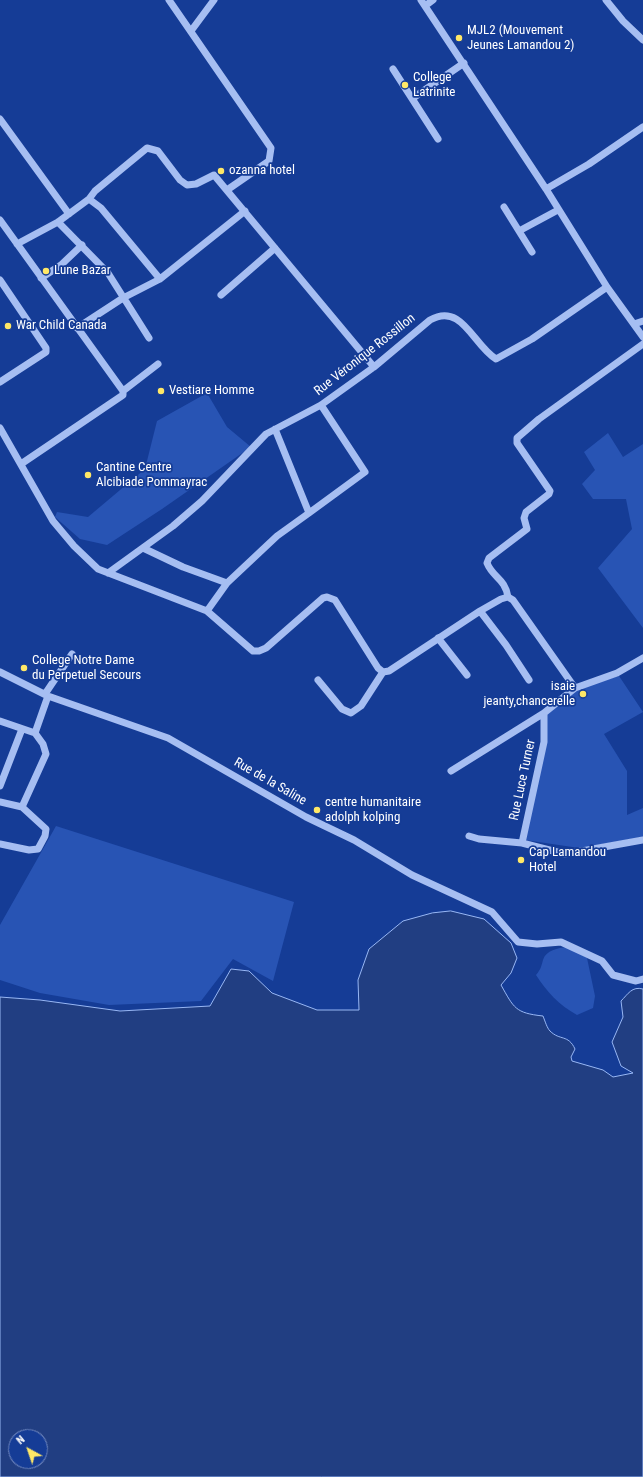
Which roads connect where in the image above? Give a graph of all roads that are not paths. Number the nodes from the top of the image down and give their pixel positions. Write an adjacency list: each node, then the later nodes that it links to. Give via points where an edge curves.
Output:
1 (169, 0): 6 (street)
2 (214, 0): 6 (street)
3 (433, 0): 5 (street)
4 (607, 0): 7 (street, via 623,21)
5 (423, 3): 8 (street)
6 (190, 32): 15 (street, via 271,148 269,161)
7 (643, 40)
8 (464, 63): 10 (street); 14 (street)
9 (394, 69): 10 (street)
10 (413, 98): 13 (street)
11 (0, 120): 20 (street)
12 (643, 127): 14 (street, via 589,164)
13 (438, 139)
14 (546, 189): 18 (street)
15 (227, 190): 16 (street, via 214,175 196,184 187,185 180,180 158,151 147,148 95,191); 19 (street)
16 (89, 199): 20 (street); 30 (street, via 101,208)
17 (504, 207): 23 (street)
18 (558, 210): 23 (street); 31 (street)
19 (245, 211): 26 (street); 30 (street)
20 (69, 214): 22 (street)
21 (0, 220): 24 (street)
22 (58, 222): 24 (street); 25 (street)
23 (519, 231): 27 (street)
24 (17, 244): 28 (street)
25 (82, 246): 28 (street, via 61,265); 33 (street, via 108,273)
26 (275, 248): 32 (street); 41 (street)
27 (532, 252)
28 (41, 278): 36 (street)
29 (0, 280): 42 (street, via 46,348 46,352)
30 (160, 280): 33 (street)
31 (607, 287): 35 (street); 41 (street, Rue Véronique Rossillon, via 532,339 496,359 486,353 464,324 452,316 439,315)
32 (221, 295)
33 (123, 298): 36 (street); 38 (street)
34 (643, 321): 35 (street)
35 (634, 324): 37 (street)
36 (77, 328): 43 (street)
37 (643, 336)
38 (149, 338)
39 (643, 344): 52 (street, via 539,419 517,438 517,443 550,491 526,512 524,518 527,529 489,558 487,563 506,586)
40 (158, 364): 43 (street)
41 (374, 366): 44 (street, Rue Véronique Rossillon)
42 (0, 382)
43 (123, 390): 47 (street, via 123,396)
44 (321, 405): 46 (street, Rue Véronique Rossillon); 48 (street, via 365,472)
45 (0, 428): 47 (street)
46 (275, 429): 48 (street); 49 (street, Rue Véronique Rossillon, via 251,448 202,501)
47 (21, 464): 50 (street, via 59,529 98,569)
48 (309, 513): 51 (street, via 277,536)
49 (143, 548): 50 (street, Rue Véronique Rossillon); 51 (street)
50 (108, 573): 53 (street)
51 (227, 583): 53 (street)
52 (508, 597): 54 (street); 63 (street, via 540,636)
53 (207, 611): 59 (street, via 253,650 259,651 266,648 327,597 335,600 378,668)
54 (480, 611): 55 (street); 62 (street)
55 (438, 638): 59 (street); 60 (street)
56 (72, 654): 64 (street)
57 (643, 658): 63 (street, via 617,673)
58 (0, 672): 64 (street, Rue de la Saline)
59 (384, 672): 61 (street, via 361,706 351,713 342,709)
60 (467, 675)
61 (318, 680)
62 (529, 680)
63 (575, 688): 65 (street)
64 (46, 695): 68 (street); 77 (street, Rue de la Saline, via 168,738 290,808 354,840 412,875 492,912 518,942 561,942 602,961 613,975 636,981)
65 (544, 713): 69 (street); 75 (street, Rue Luce Turner, via 544,742)
66 (0, 721): 67 (street)
67 (22, 729): 68 (street); 70 (street)
68 (35, 733): 72 (street, via 46,754)
69 (451, 771)
70 (0, 786)
71 (0, 802): 72 (street)
72 (22, 807): 76 (street, via 46,828 38,849 30,850)
73 (468, 836): 75 (street)
74 (643, 840): 75 (street, via 564,854)
75 (522, 843)
76 (0, 844)
77 (643, 979)

